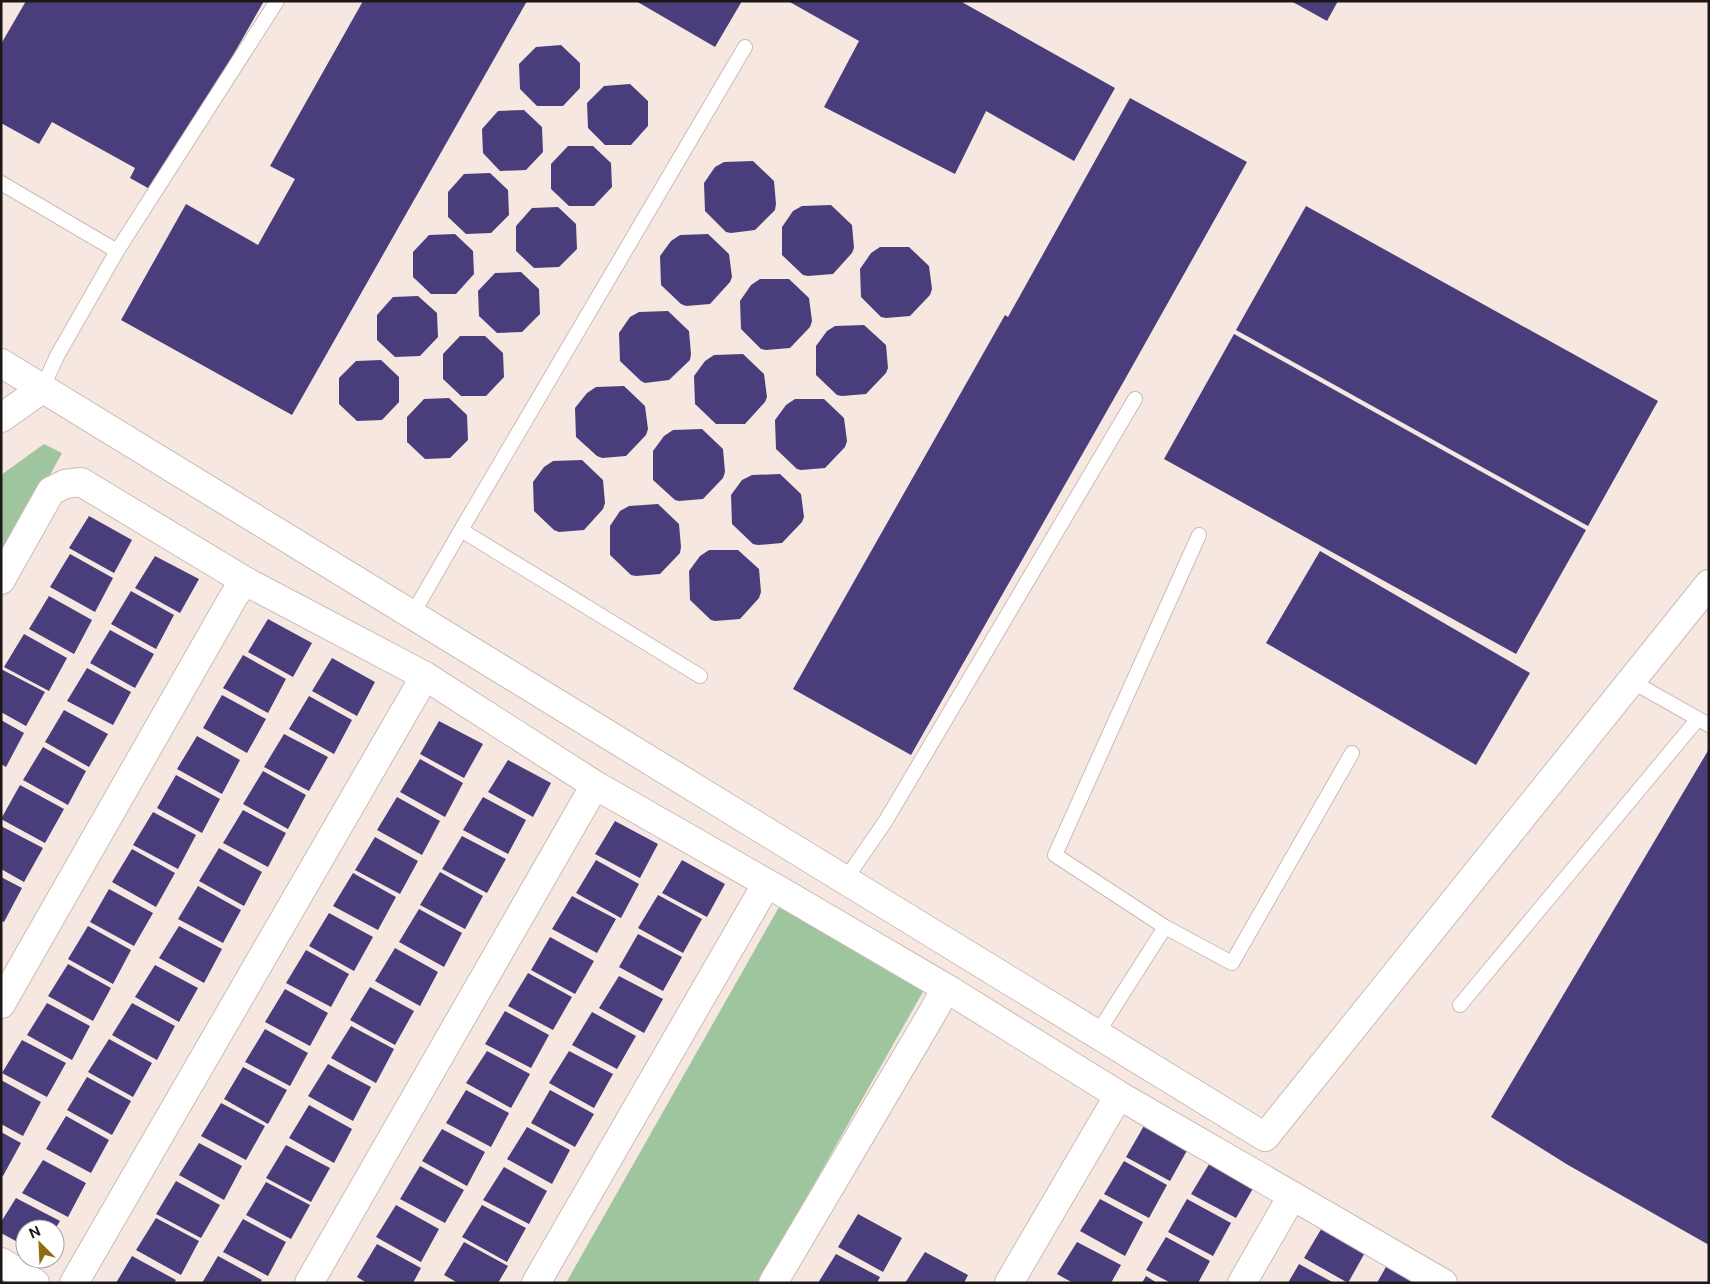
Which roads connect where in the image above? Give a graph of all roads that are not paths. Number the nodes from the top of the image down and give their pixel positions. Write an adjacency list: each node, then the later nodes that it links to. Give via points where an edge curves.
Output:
1 (277, 1): 4 (lane)
2 (745, 47): 9 (lane)
3 (1, 184): 4 (lane)
4 (117, 251): 6 (lane, via 57,356)
5 (1, 363): 6 (street)
6 (42, 389): 8 (street); 14 (street)
7 (1135, 399): 21 (lane, via 885,822)
8 (1, 418)
9 (461, 530): 14 (lane); 16 (lane)
10 (1199, 535): 23 (lane, via 1055,855)
11 (1, 580): 12 (street, via 51,491 65,484 81,482)
12 (245, 581): 15 (street); 25 (street)
13 (1709, 584): 17 (street)
14 (412, 616): 21 (street)
15 (424, 676): 20 (street); 32 (street)
16 (700, 676)
17 (1631, 681): 18 (lane); 27 (street, via 1265,1137)
18 (1703, 722): 26 (lane)
19 (1352, 754): 23 (lane, via 1232,963)
20 (596, 785): 22 (street); 33 (street)
21 (845, 880): 27 (street)
22 (767, 883): 24 (street); 34 (street)
23 (1165, 927): 27 (lane)
24 (946, 988): 28 (street); 35 (street)
25 (1, 1004)
26 (1460, 1005)
27 (1098, 1034)
28 (1120, 1096): 29 (street); 36 (street)
29 (1292, 1196): 37 (street); 38 (street)
30 (1, 1262): 31 (street)
31 (35, 1283)
32 (74, 1283)
33 (309, 1283)
34 (536, 1283)
35 (773, 1283)
36 (1009, 1283)
37 (1242, 1283)
38 (1443, 1283)

